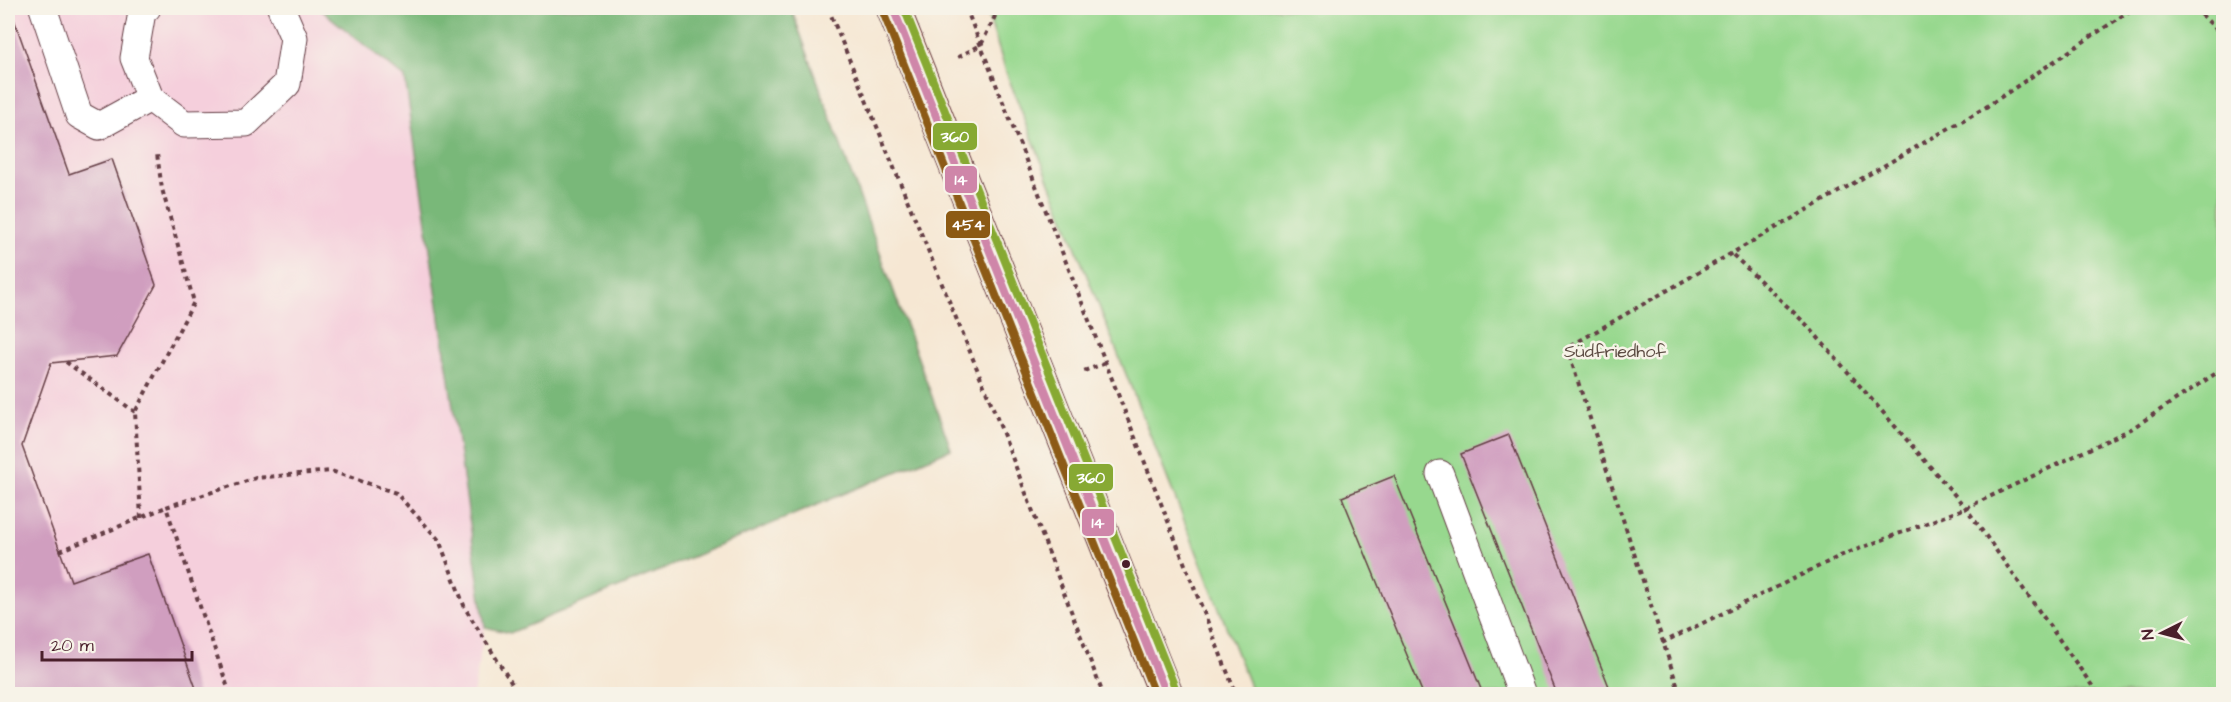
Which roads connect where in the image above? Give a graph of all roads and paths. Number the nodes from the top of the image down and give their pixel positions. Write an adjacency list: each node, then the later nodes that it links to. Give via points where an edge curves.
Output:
1 (43, 8): 13 (lane, via 79,115 99,126)
2 (147, 8): 13 (lane, via 142,12 134,58)
3 (281, 8): 13 (lane, via 294,38 287,84 246,123 184,124)
4 (828, 8): 26 (path, via 992,405)
5 (893, 8): 12 (main road)
6 (966, 8): 11 (path)
7 (999, 8): 11 (path)
8 (2134, 8): 14 (path, via 1986,107)
9 (2195, 8): 10 (path)
10 (2223, 37)
11 (981, 45): 12 (path); 28 (path)
12 (921, 79): 27 (main road)
13 (150, 98): 17 (path, via 162,189 194,302)
14 (1733, 255): 20 (path, via 1807,324); 23 (path, via 1567,348)
15 (66, 362): 17 (path)
16 (2223, 368): 20 (path, via 2131,429)
17 (135, 412): 21 (path)
18 (1440, 474): 29 (lane)
19 (166, 507): 21 (path); 24 (path, via 256,478 331,471 396,493 439,540 465,608); 25 (path)
20 (1966, 508): 23 (path, via 1839,556); 31 (path)
21 (141, 518): 22 (path)
22 (60, 551)
23 (1662, 643): 30 (path)
24 (517, 692)
25 (230, 694)
26 (1103, 694)
27 (1166, 694)
28 (1236, 694)
29 (1522, 694)
30 (1680, 694)
31 (2098, 694)

